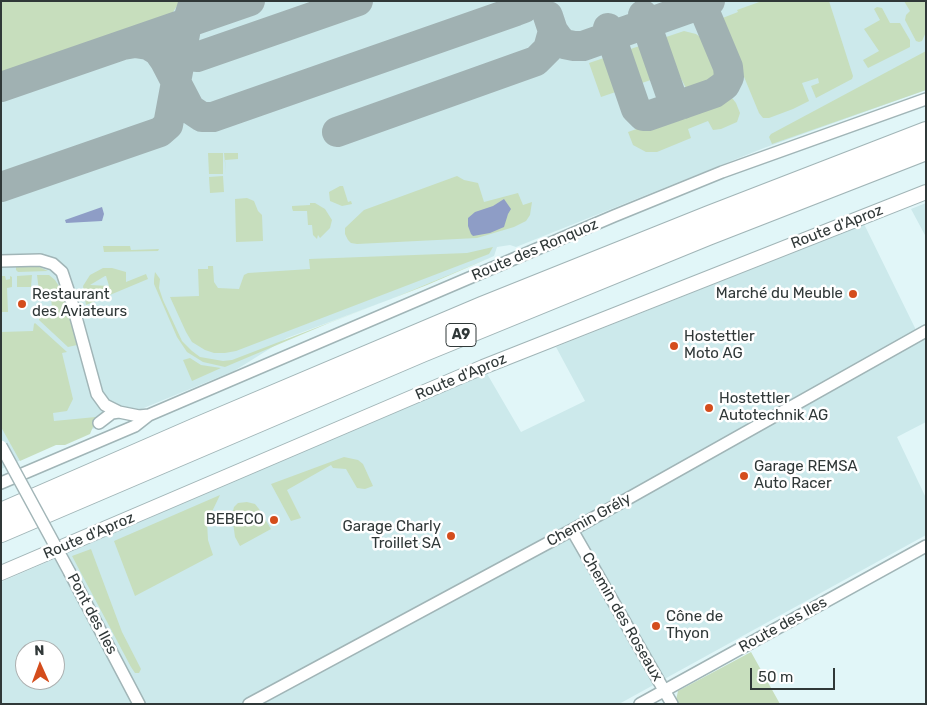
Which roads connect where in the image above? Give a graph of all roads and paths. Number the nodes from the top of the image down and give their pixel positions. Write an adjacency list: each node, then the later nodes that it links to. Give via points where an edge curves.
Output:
1 (926, 99): 9 (street, Route des Ronquoz, via 731,169 623,212)
2 (926, 132): 15 (highway, A9, via 508,296)
3 (926, 150): 17 (highway, A9, via 422,352)
4 (926, 192): 19 (street, Route d'Aproz, via 481,373)
5 (1, 261): 7 (street, via 40,260 53,264 62,272)
6 (926, 331): 16 (street, Chemin Grély)
7 (100, 399): 8 (street); 10 (street)
8 (119, 412): 9 (street, Route des Ronquoz, via 132,416); 10 (street, Route des Ronquoz, via 108,415); 11 (street, Route des Ronquoz, via 112,429)
9 (149, 415): 11 (street, Route des Ronquoz, via 135,426)
10 (99, 423): 13 (street, Route des Ronquoz, via 89,441)
11 (100, 440): 13 (street, Route des Ronquoz)
12 (1, 446): 21 (street, Pont des Iles, bridge)
13 (75, 451): 14 (street, Route des Ronquoz)
14 (1, 483)
15 (1, 513)
16 (572, 530): 20 (street, Chemin des Roseaux); 22 (street, Chemin Grély)
17 (1, 532)
18 (926, 546): 20 (street, Route des Iles)
19 (1, 574)
20 (664, 690): 23 (street, Route des Iles); 24 (street, Chemin des Roseaux)
21 (139, 704)
22 (249, 704)
23 (640, 704)
24 (672, 704)

